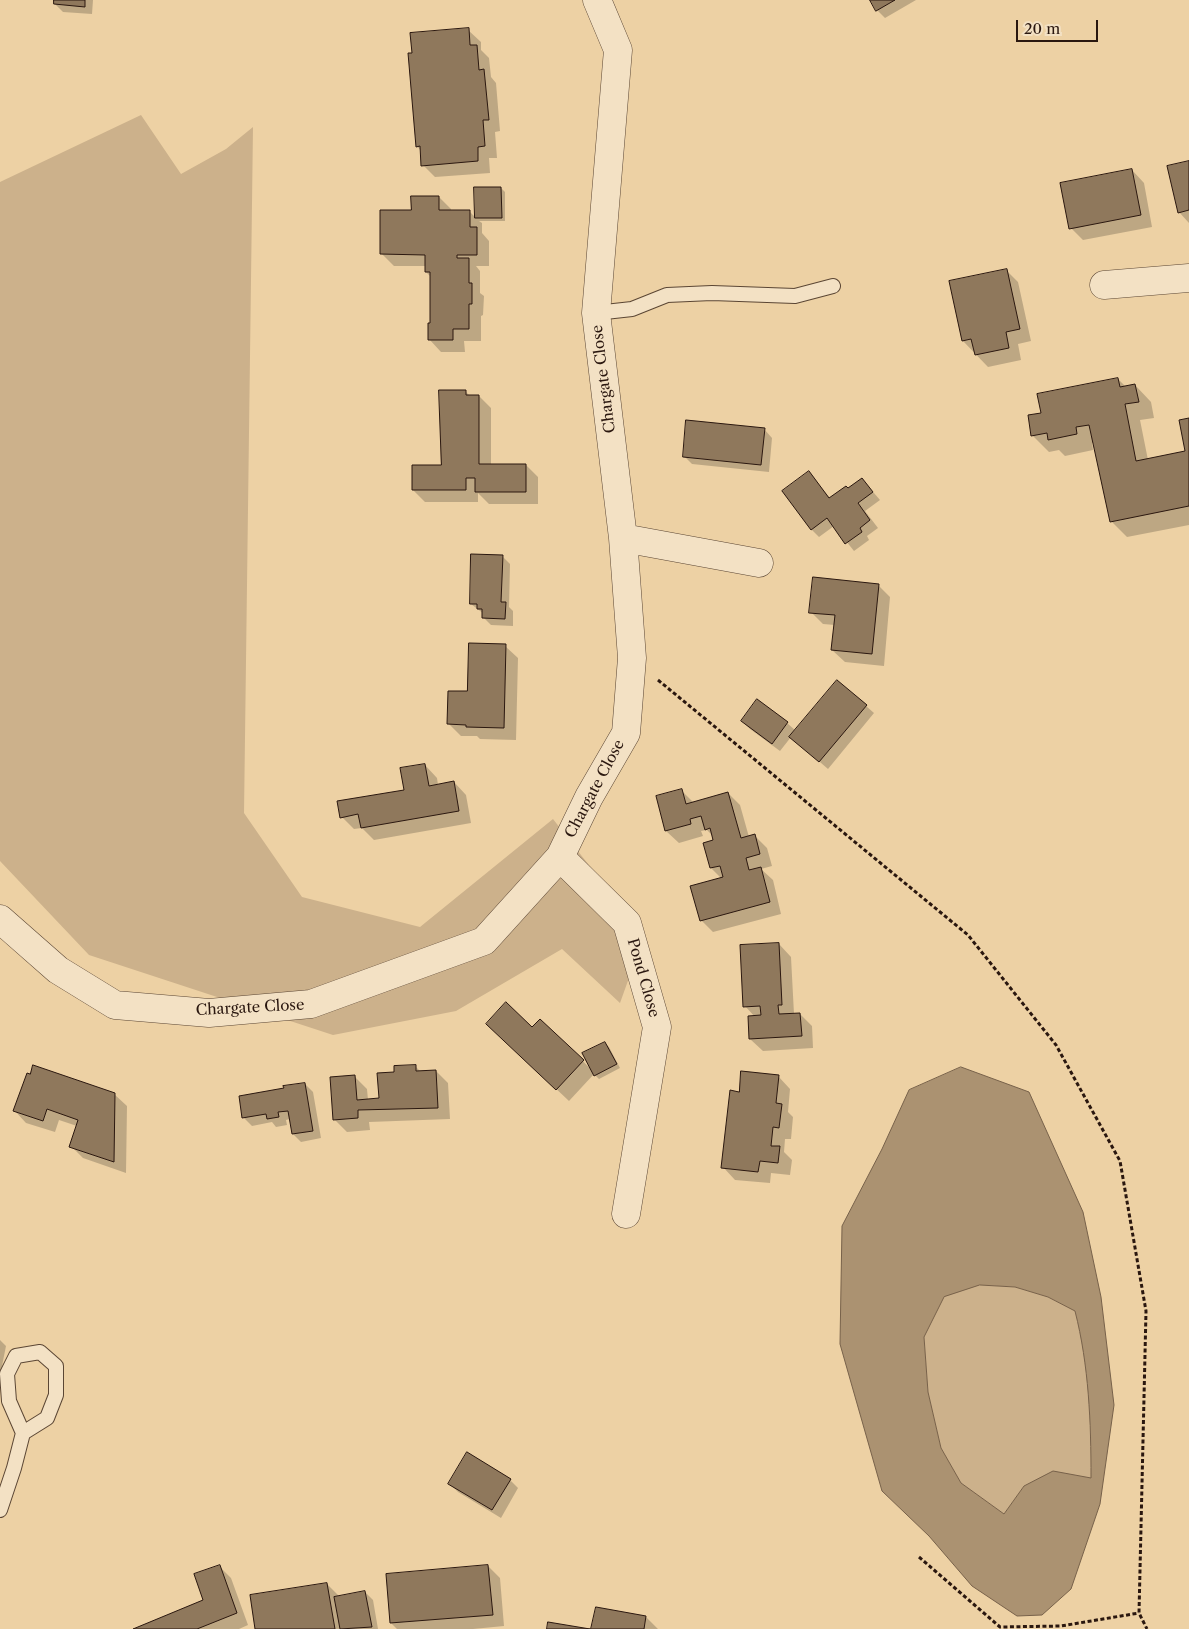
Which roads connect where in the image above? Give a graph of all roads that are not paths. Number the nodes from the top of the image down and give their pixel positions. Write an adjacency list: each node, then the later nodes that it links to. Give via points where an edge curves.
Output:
1 (597, 0): 5 (street, Chargate Close, via 618,50)
2 (1189, 278): 4 (street)
3 (833, 286): 5 (lane, via 795,296 712,293 667,296 632,309)
4 (1104, 286)
5 (596, 313): 6 (street, Chargate Close)
6 (623, 538): 7 (street); 8 (street, Chargate Close, via 632,658 626,733 589,797)
7 (759, 563)
8 (560, 857): 9 (street, Chargate Close, via 484,941 311,1004 210,1013 115,1005 58,970); 10 (street, Pond Close, via 627,923 657,1027)
9 (0, 919)
10 (626, 1214)
11 (23, 1433): 11 (lane, via 9,1401 7,1374 16,1356 40,1352 56,1366 56,1395 47,1418); 12 (lane)
12 (0, 1510)

